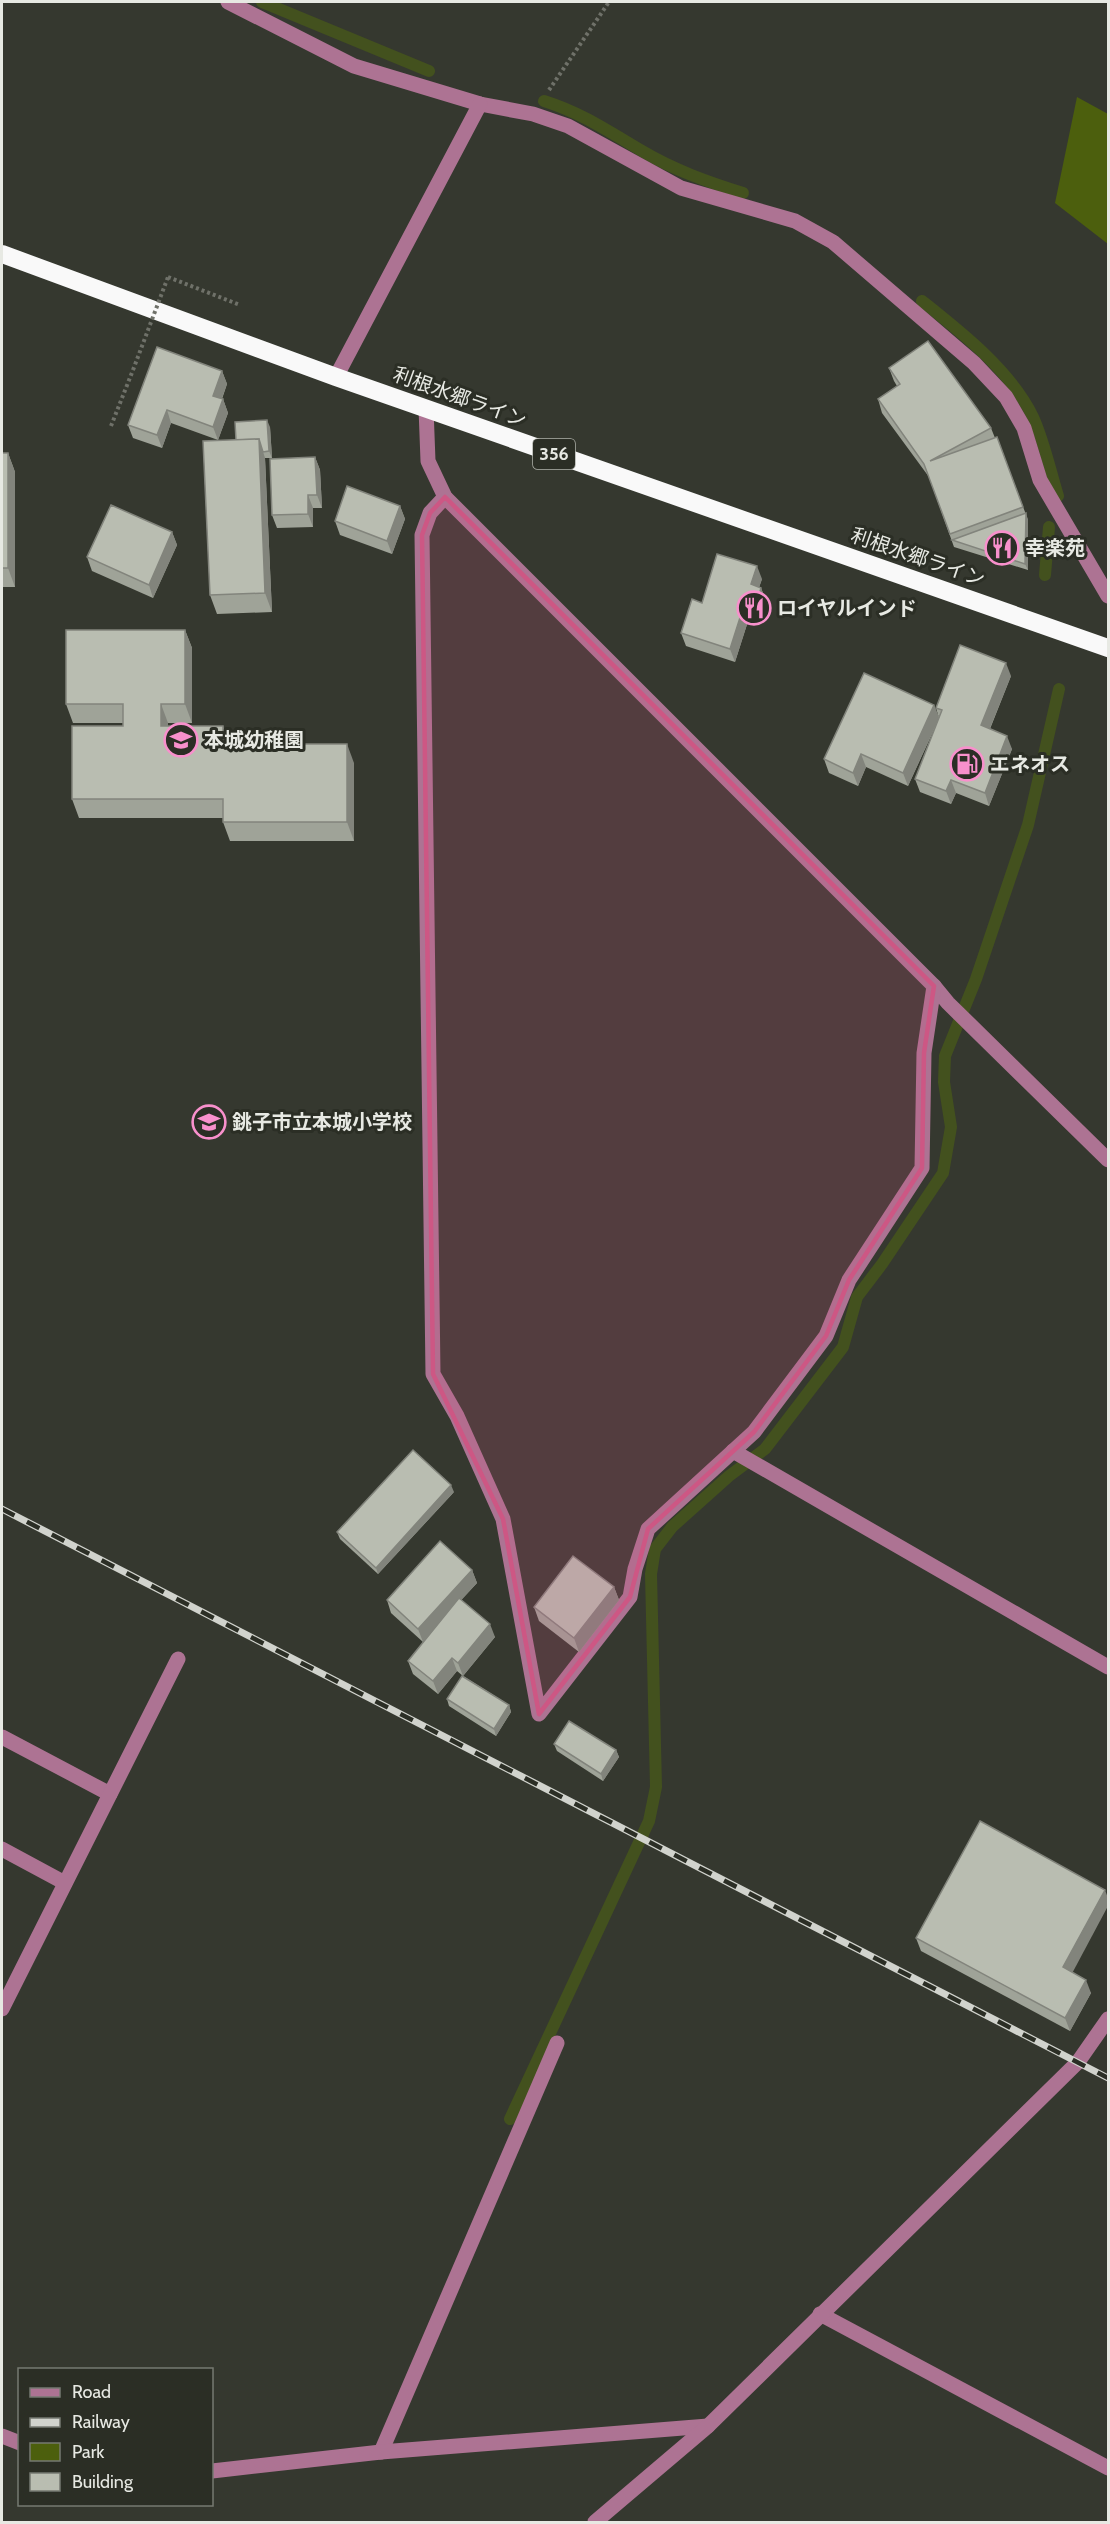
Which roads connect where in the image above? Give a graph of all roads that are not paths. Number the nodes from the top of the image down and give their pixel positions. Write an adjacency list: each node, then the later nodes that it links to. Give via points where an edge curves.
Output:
1 (228, 2): 2 (street, via 354,66)
2 (480, 104): 4 (street); 7 (street, via 533,114 568,126 681,188 795,221 833,242 974,363 1006,397 1024,428 1040,480)
3 (2, 254): 4 (highway, 利根水郷ライン / 356)
4 (336, 377): 5 (highway, 利根水郷ライン / 356)
5 (426, 408): 6 (street, via 428,461); 8 (highway, 利根水郷ライン / 356)
6 (445, 497): 9 (street); 11 (street, via 430,513 422,535 433,1374 457,1416 503,1519 539,1714 630,1597 648,1529)
7 (1108, 596)
8 (1108, 648)
9 (934, 986): 10 (street); 11 (street, via 924,1053 922,1168 849,1280 826,1336 754,1432)
10 (1108, 1160)
11 (733, 1451): 13 (street)
12 (178, 1659): 15 (street)
13 (1108, 1667)
14 (2, 1737): 15 (street)
15 (110, 1794): 17 (street)
16 (2, 1850): 17 (street)
17 (64, 1883): 18 (street)
18 (2, 2009)
19 (1108, 2019): 21 (street, via 1078,2062)
20 (557, 2043): 25 (street)
21 (820, 2314): 22 (street); 26 (street)
22 (708, 2426): 25 (street); 28 (street)
23 (2, 2436): 24 (street)
24 (18, 2442)
25 (381, 2452): 27 (street)
26 (1108, 2468)
27 (213, 2471)
28 (595, 2523)

